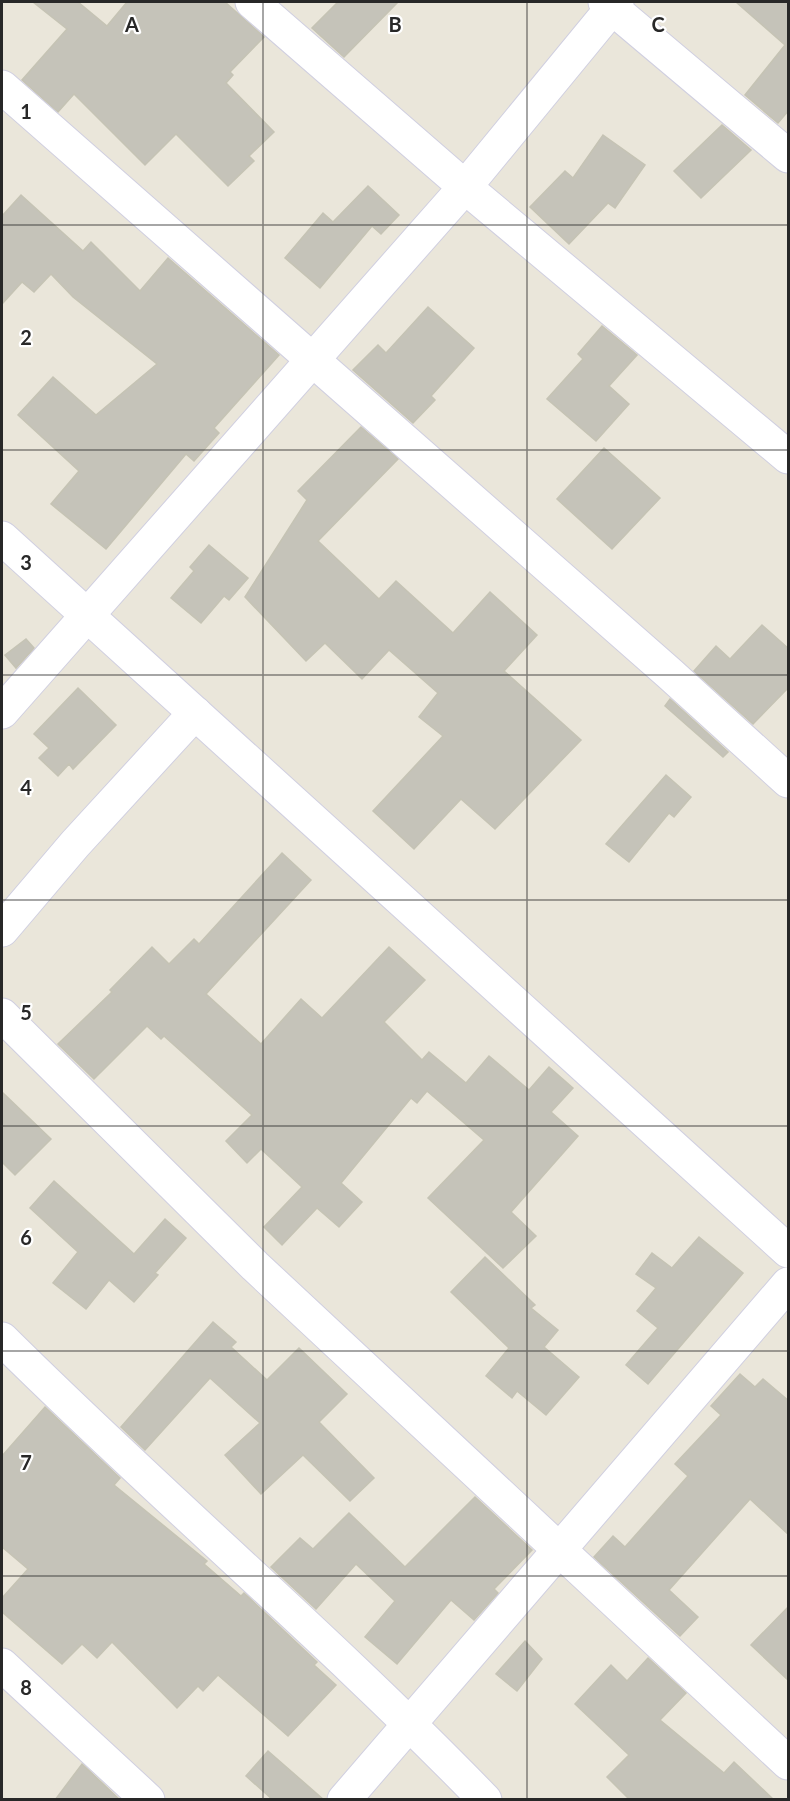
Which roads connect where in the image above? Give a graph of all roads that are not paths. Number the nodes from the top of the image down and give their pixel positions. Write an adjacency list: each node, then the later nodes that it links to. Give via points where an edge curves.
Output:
1 (252, 2): 5 (street)
2 (611, 4): 4 (street); 5 (street)
3 (2, 87): 6 (street)
4 (789, 156)
5 (465, 187): 6 (street); 7 (street)
6 (312, 362): 9 (street); 12 (street)
7 (789, 457)
8 (2, 538): 9 (street)
9 (89, 615): 10 (street); 11 (street)
10 (2, 712)
11 (195, 713): 13 (street); 15 (street)
12 (789, 781)
13 (2, 930)
14 (2, 1015): 18 (street, via 255,1266)
15 (789, 1251)
16 (789, 1284): 18 (street)
17 (2, 1340): 20 (street, via 102,1438)
18 (559, 1550): 20 (street); 21 (street)
19 (2, 1665): 22 (street)
20 (410, 1723): 23 (street); 24 (street)
21 (789, 1763)
22 (148, 1800)
23 (344, 1800)
24 (485, 1800)

